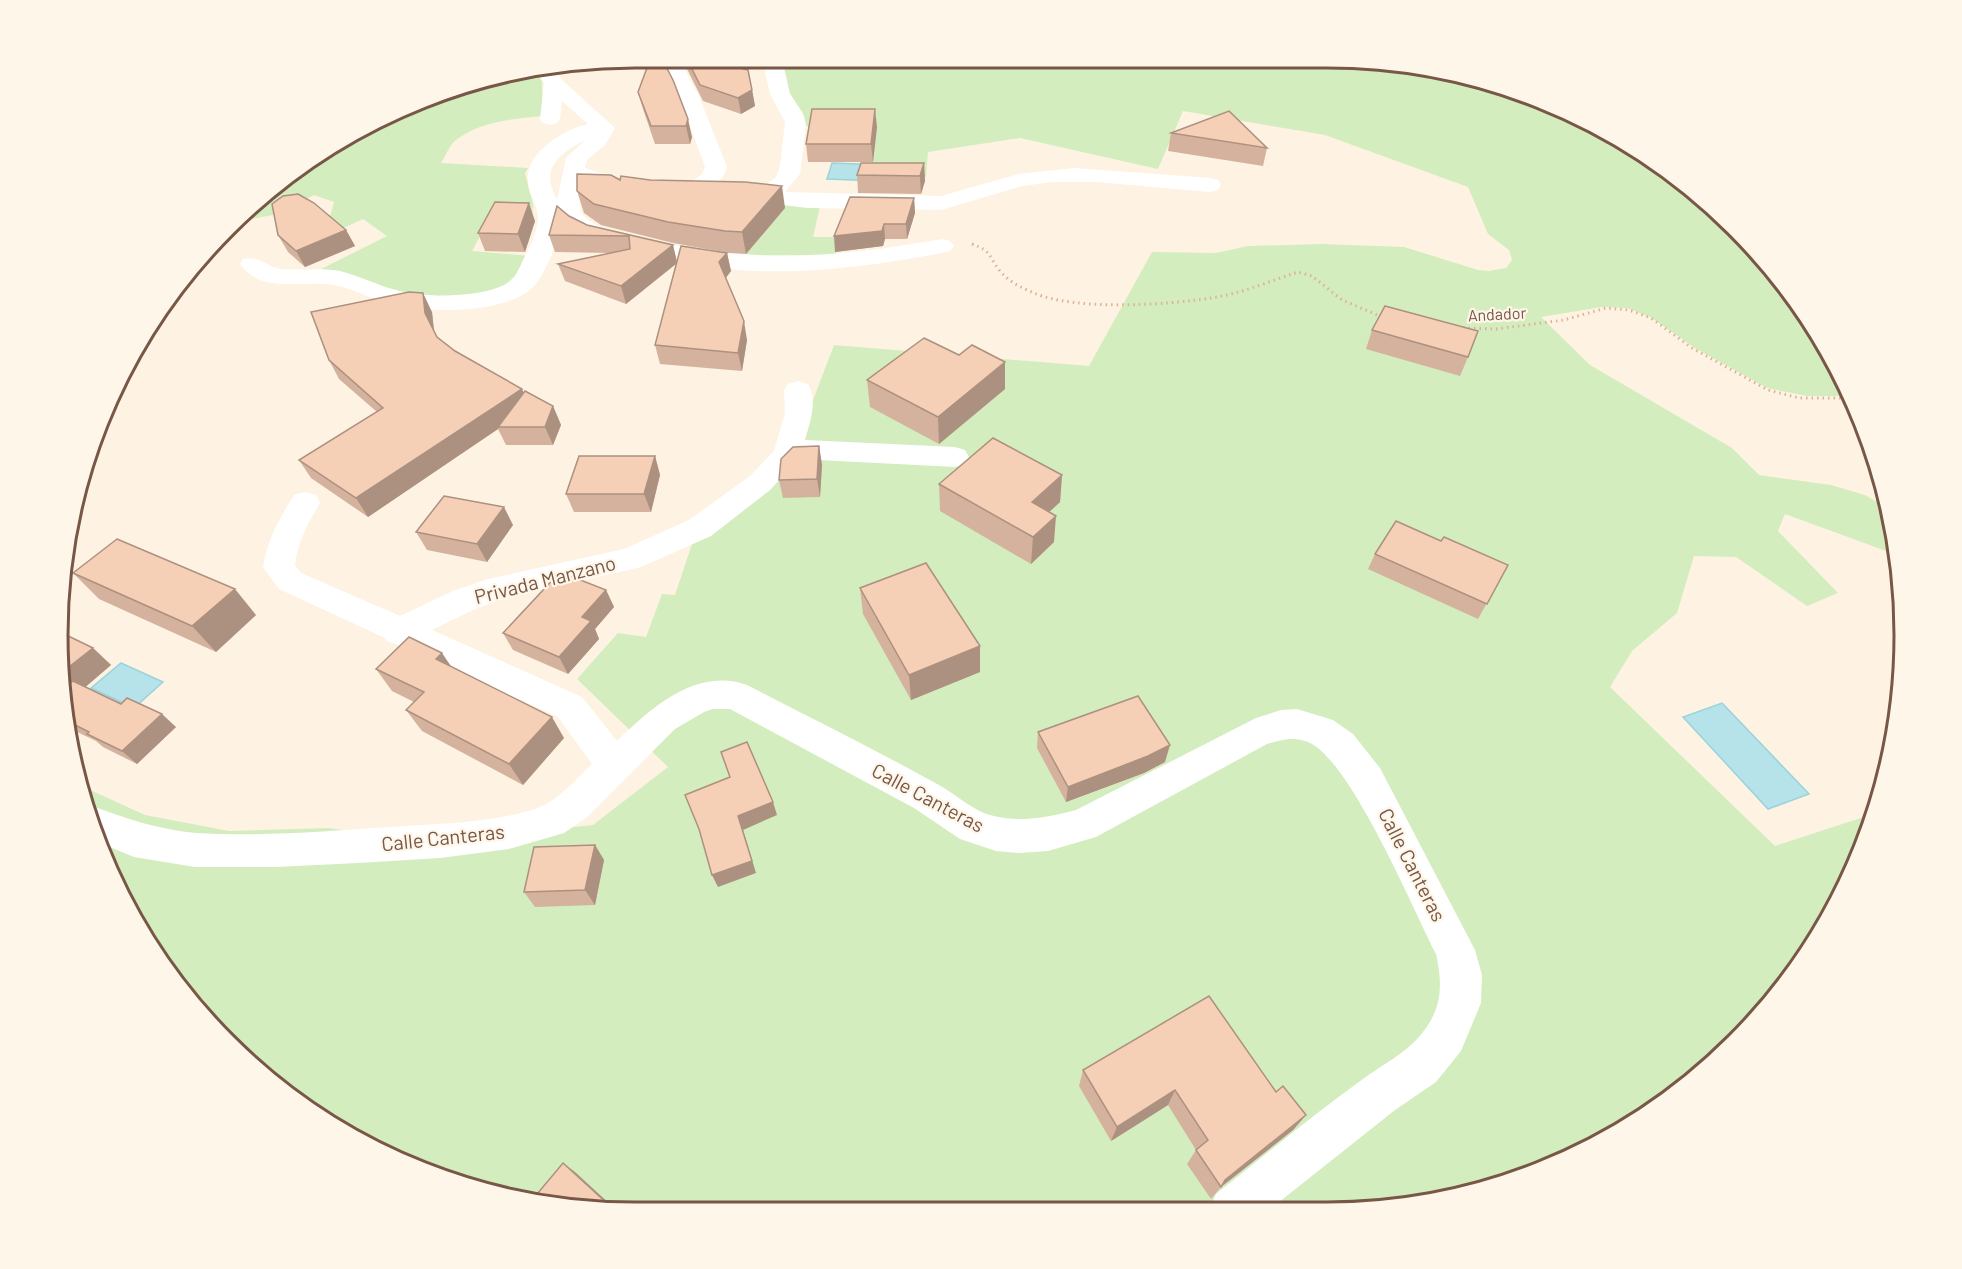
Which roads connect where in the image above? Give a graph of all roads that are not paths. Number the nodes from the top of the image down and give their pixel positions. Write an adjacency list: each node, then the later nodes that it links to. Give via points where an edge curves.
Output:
1 (674, 68): 9 (street, via 689,96 716,173 704,183 672,192)
2 (774, 68): 9 (street, via 783,103 795,120 793,166 783,183)
3 (551, 77): 4 (street); 5 (street)
4 (550, 119)
5 (602, 124): 6 (street, via 602,137 576,156); 11 (street, via 571,139 543,163 538,186 549,211 546,240 527,278 509,292 488,298 436,302 399,299 332,277 273,275)
6 (574, 171): 8 (street, via 600,182); 10 (street, via 568,208 586,229 691,256 771,264 897,254)
7 (1210, 185): 9 (street, via 1074,175 1030,178 941,203 808,201)
8 (639, 190)
9 (749, 194)
10 (942, 246)
11 (252, 264)
12 (798, 390): 13 (street, Privada Manzano, via 799,413)
13 (790, 449): 14 (street); 16 (street, Privada Manzano, via 760,483 700,528 630,559 500,588 464,600)
14 (956, 457)
15 (305, 503): 16 (street, via 286,534 279,567 290,581)
16 (399, 632): 17 (street, via 570,707)
17 (615, 766): 18 (street, Calle Canteras, via 551,821 509,832 440,841 195,850 135,840); 19 (street, Calle Canteras, via 663,719 693,701 713,695 735,695 927,797 973,827 1019,836 1083,825 1256,733 1297,724 1321,731 1340,745 1368,779 1423,886 1455,950 1461,975 1460,1003 1446,1036 1421,1066 1379,1094)
18 (102, 827)
19 (1242, 1202)

